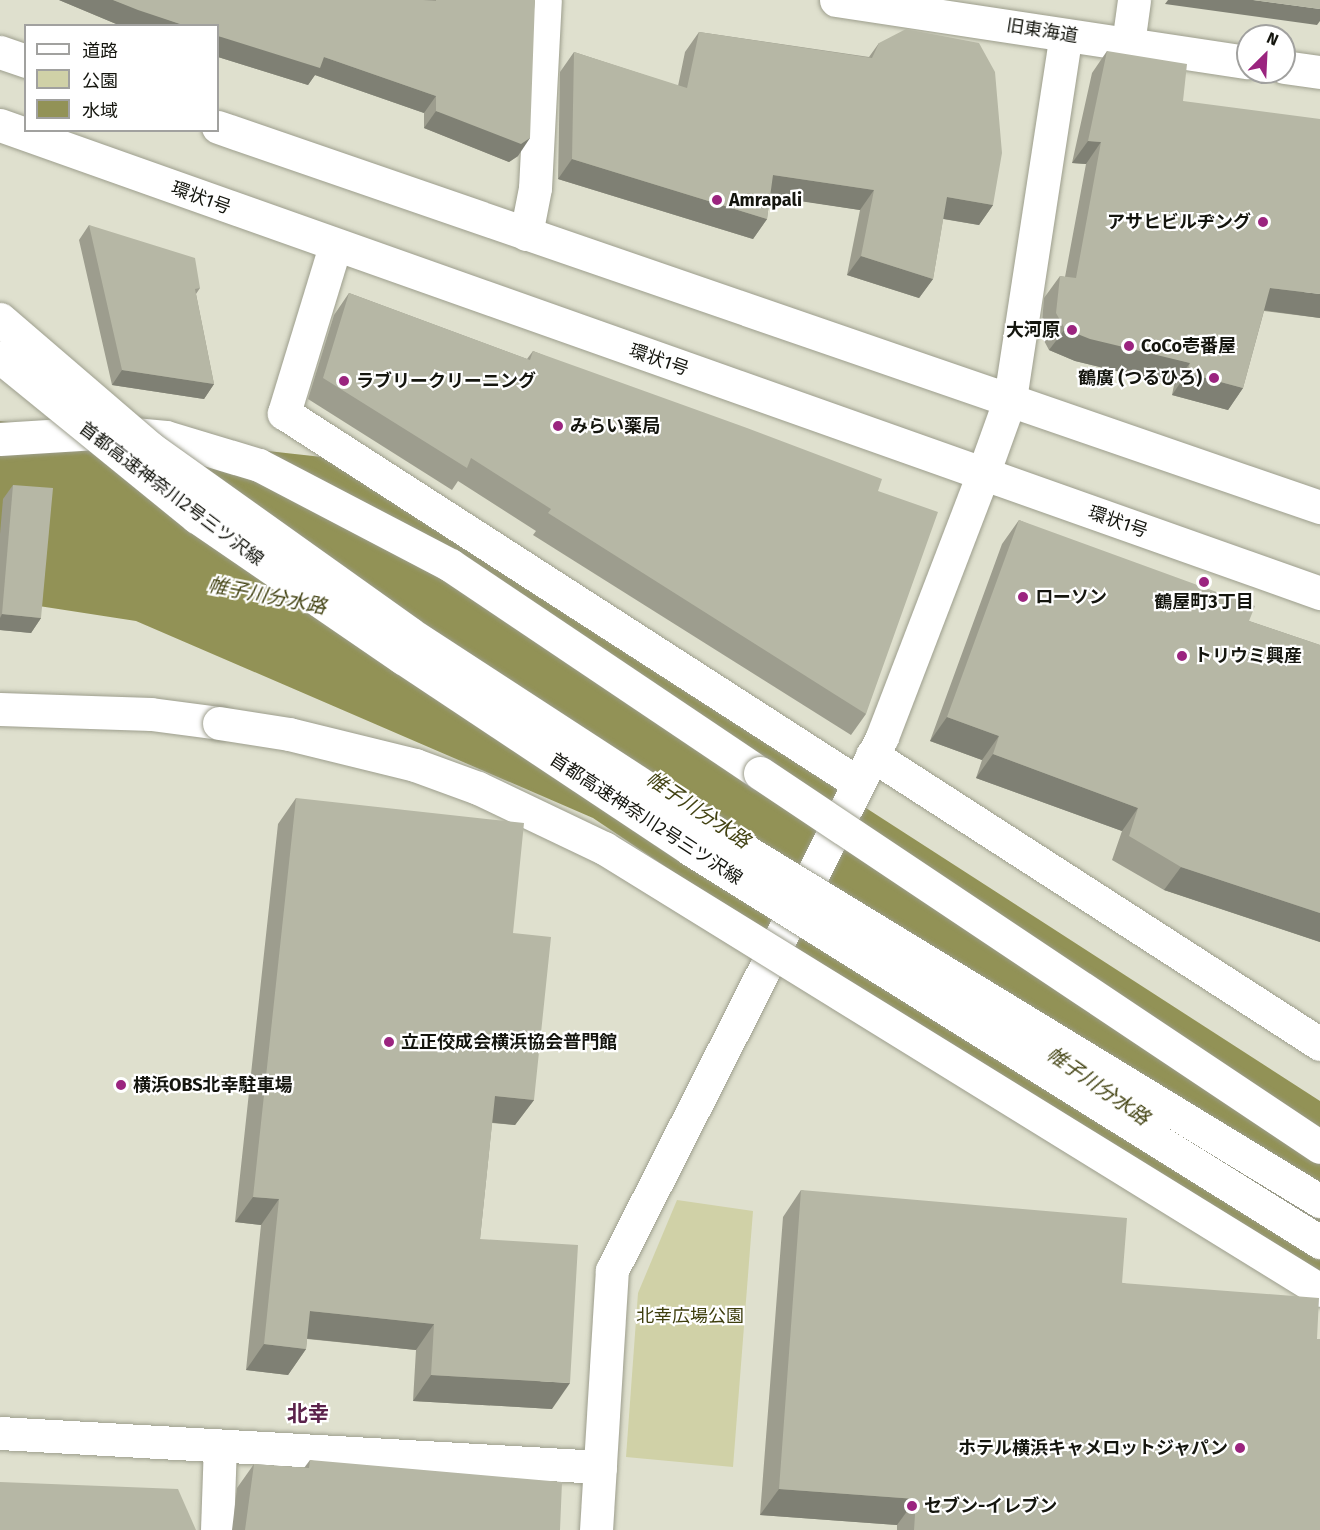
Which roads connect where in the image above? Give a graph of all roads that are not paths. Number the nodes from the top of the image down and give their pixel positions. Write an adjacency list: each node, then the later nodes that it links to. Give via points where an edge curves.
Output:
1 (545, 0): 13 (main road, via 535,188)
2 (836, 0): 4 (main road, 旧東海道)
3 (1134, 0): 5 (main road)
4 (1066, 35): 5 (main road, 旧東海道); 17 (main road)
5 (1128, 44): 8 (main road, 旧東海道)
6 (0, 51): 7 (main road)
7 (24, 60)
8 (1236, 60)
9 (1296, 69): 10 (main road)
10 (1320, 72)
11 (0, 125): 14 (main road, 環状1号)
12 (219, 127): 13 (main road)
13 (526, 234): 17 (main road)
14 (334, 246): 19 (main road, 環状1号); 23 (main road, via 284,413)
15 (0, 319): 26 (main road, 首都高速神奈川2号三ツ沢線, bridge, via 150,448 409,633 703,825)
16 (0, 357): 27 (main road, 首都高速神奈川2号三ツ沢線, bridge, via 62,413 197,517 393,652 690,849)
17 (1010, 399): 19 (main road); 20 (main road)
18 (0, 439): 25 (main road, bridge, via 112,432 165,437 259,465 450,565)
19 (983, 474): 21 (main road, 環状1号); 23 (main road)
20 (1320, 507)
21 (1320, 593)
22 (0, 709): 28 (main road, bridge, via 151,714 289,734 416,765 478,788 604,848)
23 (859, 780): 24 (main road); 31 (main road, bridge, via 612,1270)
24 (1320, 1044)
25 (1320, 1147)
26 (1320, 1201)
27 (1320, 1242)
28 (1320, 1290)
29 (0, 1433): 30 (main road)
30 (220, 1446): 31 (main road); 32 (main road)
31 (600, 1467): 33 (main road)
32 (218, 1530)
33 (596, 1530)

